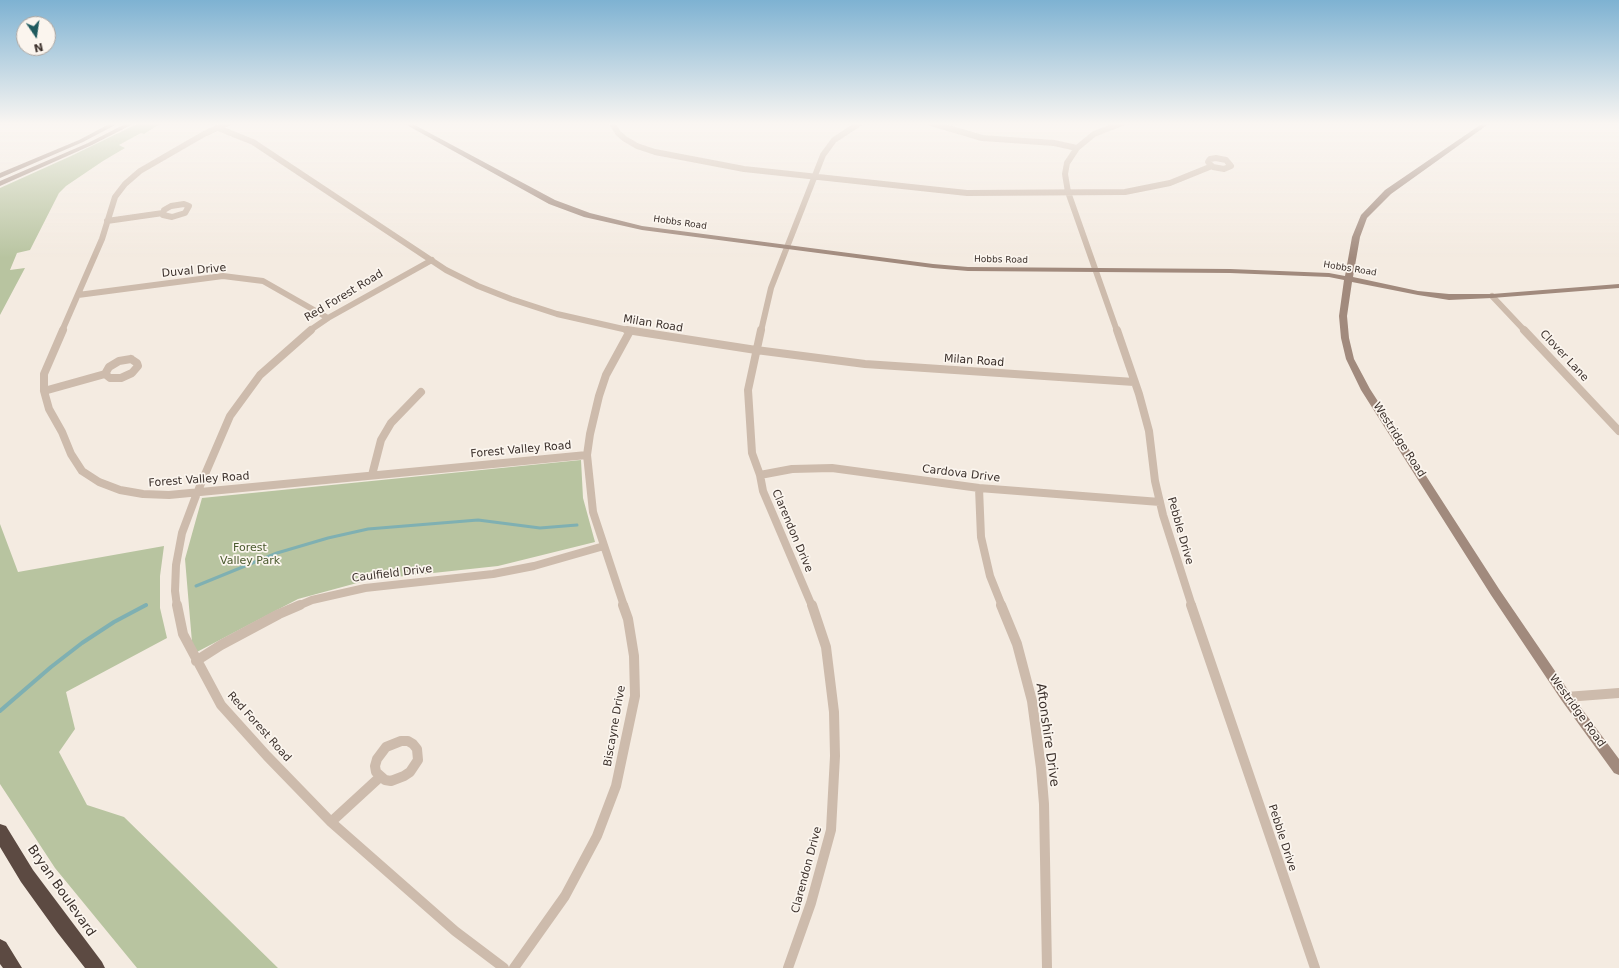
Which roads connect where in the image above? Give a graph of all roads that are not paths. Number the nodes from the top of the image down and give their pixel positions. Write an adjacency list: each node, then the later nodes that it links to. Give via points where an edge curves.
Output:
1 (18, 168): 11 (street)
2 (36, 168): 13 (street)
3 (144, 168): 16 (street, Forest Valley Road, via 117,192)
4 (293, 168): 18 (street, Milan Road)
5 (489, 168): 17 (street, Hobbs Road, via 552,202 587,215 642,228)
6 (740, 168): 12 (street)
7 (818, 168): 12 (street, Clarendon Drive)
8 (1066, 168): 14 (street, Pebble Drive)
9 (1207, 168): 14 (street, via 1181,180 1149,188 1125,192)
10 (1422, 168): 20 (street, Westridge Road, via 1396,186 1364,217 1356,237)
11 (0, 176)
12 (815, 177): 14 (street, via 968,193); 17 (street, Clarendon Drive)
13 (0, 184)
14 (1068, 192): 19 (street, Pebble Drive)
15 (163, 213): 16 (street)
16 (107, 221): 22 (street, Forest Valley Road)
17 (787, 247): 19 (street, Hobbs Road, via 968,269); 26 (street, Clarendon Drive, via 771,288)
18 (432, 260): 24 (street, Red Forest Road); 25 (street, Milan Road, via 453,274 511,299 557,314)
19 (1095, 270): 20 (street, Hobbs Road, via 1243,271); 28 (street, Pebble Drive)
20 (1348, 278): 23 (street, Hobbs Road, via 1431,295); 41 (street, Westridge Road, via 1343,316 1345,338 1350,359 1359,378 1495,592)
21 (1619, 286): 23 (street, Hobbs Road)
22 (78, 295): 24 (street, Duval Drive, via 203,278 230,277 263,282); 29 (street, Forest Valley Road, via 44,374)
23 (1492, 296): 31 (street, Clover Lane)
24 (328, 318): 36 (street, Red Forest Road, via 278,358 244,395 230,416)
25 (630, 331): 26 (street, Milan Road); 32 (street, Biscayne Drive, via 606,375 598,396)
26 (756, 350): 28 (street, Milan Road, via 865,364); 34 (street, Clarendon Drive, via 748,390 752,453)
27 (105, 374): 29 (street)
28 (1134, 382): 37 (street, Pebble Drive, via 1149,431)
29 (44, 391): 36 (street, Forest Valley Road, via 49,409 82,471 99,482 120,490 143,494)
30 (421, 392): 33 (street, via 392,423 381,440)
31 (1619, 431)
32 (587, 455): 33 (street, Forest Valley Road); 38 (street, Biscayne Drive, via 593,512)
33 (372, 475): 36 (street, Forest Valley Road)
34 (760, 475): 35 (street, Cardova Drive, via 792,469 832,468); 51 (street, Clarendon Drive, via 763,491 809,596 826,647 834,712 835,756 830,830 811,903)
35 (979, 488): 37 (street, Cardova Drive); 52 (street, Aftonshire Drive, via 981,537 990,576 1017,644 1032,701 1044,804)
36 (197, 493): 39 (street, Red Forest Road, via 182,533 176,565 175,592 183,634)
37 (1160, 502): 53 (street, Pebble Drive, via 1181,575)
38 (604, 546): 39 (street, Caulfield Drive, via 534,566 493,574 365,588 312,600 279,614); 50 (street, Biscayne Drive, via 628,618 634,656 634,696 625,745 616,786 597,836 565,896)
39 (196, 661): 44 (street, Red Forest Road, via 221,705)
40 (1619, 693): 41 (street)
41 (1566, 697): 42 (street, Westridge Road)
42 (1619, 769)
43 (380, 777): 43 (street, via 391,780 410,772 415,766 418,754 413,744 401,741 384,750 375,766); 44 (street)
44 (331, 822): 49 (street, Red Forest Road, via 455,931)
45 (0, 832): 48 (highway, Bryan Boulevard, via 27,876)
46 (0, 948): 47 (highway)
47 (13, 968)
48 (96, 968)
49 (504, 968)
50 (514, 968)
51 (788, 968)
52 (1047, 968)
53 (1315, 968)

